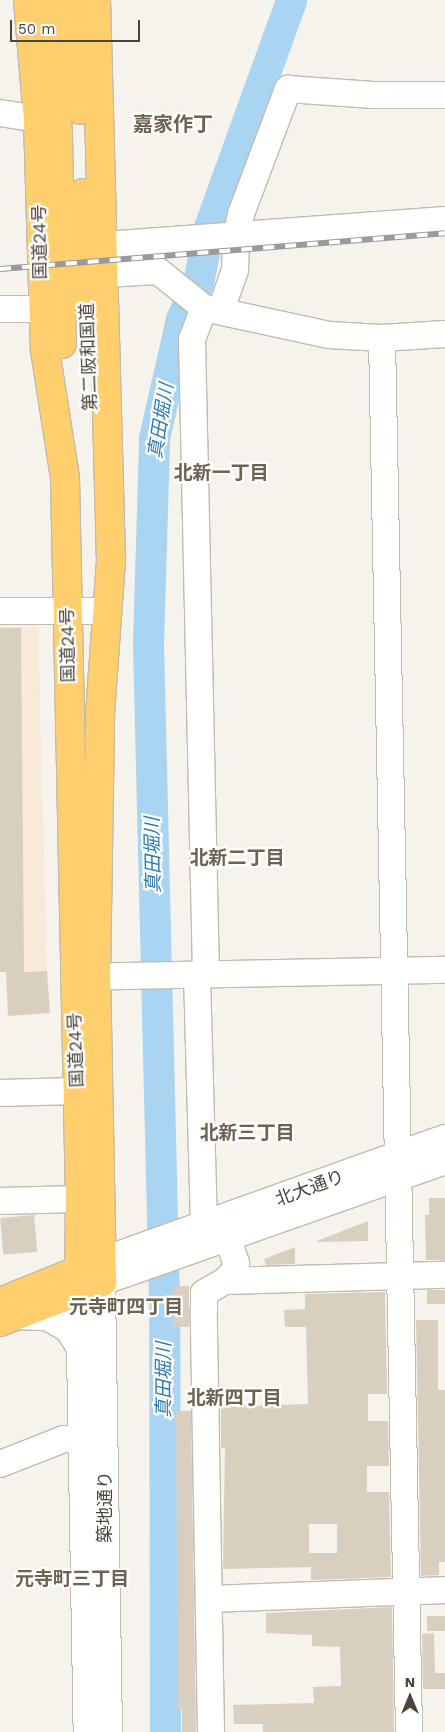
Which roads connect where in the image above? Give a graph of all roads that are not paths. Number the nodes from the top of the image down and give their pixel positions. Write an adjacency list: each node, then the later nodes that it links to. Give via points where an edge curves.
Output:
1 (61, 3): 4 (highway, 国道24号); 7 (highway, 国道24号, via 98,134); 14 (highway, 第二阪和国道, via 58,137); 15 (highway, 第二阪和国道, via 82,135)
2 (445, 95): 6 (street, via 373,95 288,89)
3 (0, 113): 4 (street)
4 (38, 119): 10 (highway, 国道24号)
5 (445, 220): 6 (street)
6 (232, 238): 7 (street); 11 (street, via 236,270)
7 (105, 245): 8 (highway, 国道24号)
8 (105, 274): 11 (street, via 158,271 179,289); 15 (highway, 国道24号, via 111,561)
9 (0, 309): 10 (street)
10 (42, 309): 14 (highway, 国道24号, via 49,394)
11 (212, 309): 13 (street, via 329,335); 20 (street, via 192,339)
12 (445, 334): 13 (street)
13 (382, 338): 19 (street)
14 (65, 478): 17 (highway, 国道24号)
15 (102, 611): 17 (street); 21 (highway, 国道24号, via 100,714)
16 (0, 612): 17 (street)
17 (67, 612): 21 (highway, 国道24号)
18 (445, 970): 19 (street)
19 (394, 972): 20 (street); 26 (street)
20 (202, 975): 21 (street); 29 (street)
21 (85, 977): 22 (highway, 国道24号); 33 (highway, 国道24号)
22 (77, 1091): 23 (street); 27 (highway, 国道24号)
23 (0, 1093)
24 (445, 1138): 26 (street, 北大通り)
25 (445, 1161): 26 (street, 北大通り)
26 (399, 1166): 29 (street, 北大通り); 30 (street, 北大通り); 34 (street)
27 (80, 1199): 28 (street); 33 (highway, 国道24号)
28 (0, 1202)
29 (204, 1227): 31 (street, 北大通り)
30 (228, 1238): 31 (street, 北大通り); 35 (street, via 236,1263)
31 (174, 1247): 33 (street)
32 (445, 1275): 34 (street)
33 (90, 1276): 36 (highway); 37 (street, 築地通り); 44 (street, 築地通り)
34 (401, 1277): 35 (street); 41 (street)
35 (225, 1281): 42 (street, via 204,1293)
36 (5, 1314): 37 (street, via 47,1318 68,1329)
37 (82, 1350): 38 (street, 築地通り)
38 (83, 1439): 39 (street, via 64,1439); 43 (street, 築地通り)
39 (0, 1464)
40 (445, 1590): 41 (street)
41 (407, 1591): 42 (street); 46 (street)
42 (210, 1599): 45 (street)
43 (87, 1732)
44 (109, 1732)
45 (211, 1732)
46 (409, 1732)

